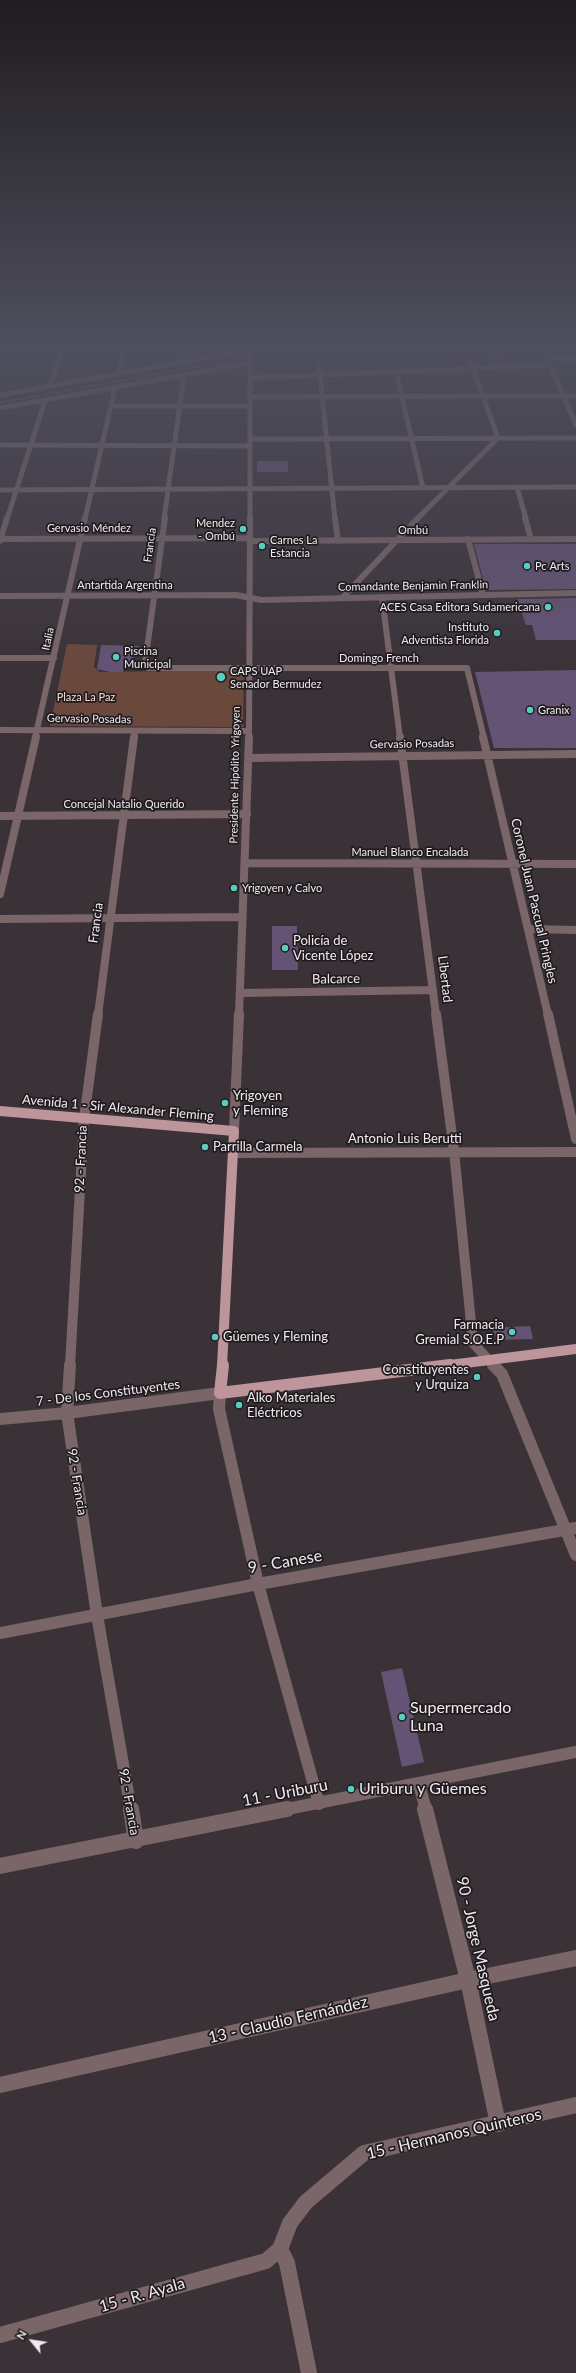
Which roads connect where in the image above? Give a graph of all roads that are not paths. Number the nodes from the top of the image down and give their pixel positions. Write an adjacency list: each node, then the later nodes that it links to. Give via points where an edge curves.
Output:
1 (26, 457): 16 (street)
2 (99, 457): 17 (street, Italia)
3 (172, 457): 14 (street, Francia)
4 (250, 457): 10 (street, Presidente Hipólito Yrigoyen)
5 (327, 457): 11 (street)
6 (415, 457): 12 (street)
7 (479, 457): 13 (street)
8 (516, 487): 9 (street); 13 (street); 21 (street)
9 (576, 487)
10 (249, 488): 11 (street); 14 (street); 24 (street, Presidente Hipólito Yrigoyen)
11 (331, 488): 12 (street); 26 (street)
12 (423, 488): 13 (street)
13 (446, 488): 25 (street)
14 (168, 489): 17 (street); 19 (street, Francia)
15 (0, 490): 16 (street)
16 (16, 490): 17 (street); 23 (street)
17 (92, 490): 18 (street, Italia)
18 (81, 538): 19 (street, Gervasio Méndez); 23 (street, Gervasio Méndez); 28 (street, Italia)
19 (162, 538): 24 (street, Gervasio Méndez); 29 (street, Francia)
20 (468, 539): 21 (street, Ombú); 25 (street, Ombú); 30 (street)
21 (531, 539): 22 (street, Ombú)
22 (576, 539)
23 (0, 540)
24 (250, 540): 26 (street, Ombú); 33 (street, Presidente Hipólito Yrigoyen)
25 (399, 540): 26 (street, Ombú); 34 (street)
26 (338, 541)
27 (576, 593): 30 (street, Comandante Benjamin Franklin)
28 (68, 595): 29 (street, Antartida Argentina); 31 (street, Antartida Argentina); 36 (street, Italia)
29 (154, 595): 33 (street, Antartida Argentina, via 236,595); 37 (street, Francia, via 145,663)
30 (483, 595): 32 (street, Comandante Benjamin Franklin)
31 (0, 596)
32 (382, 597): 34 (street, Comandante Benjamin Franklin); 39 (street, Libertad)
33 (250, 598): 34 (street, Comandante Benjamin Franklin); 38 (street, Presidente Hipólito Yrigoyen)
34 (342, 598)
35 (0, 658): 36 (street)
36 (54, 658): 42 (street, Italia)
37 (148, 668): 38 (street, Domingo French)
38 (249, 668): 39 (street, Domingo French); 44 (street, Presidente Hipólito Yrigoyen)
39 (391, 668): 40 (street, Domingo French); 47 (street, Libertad)
40 (467, 668): 45 (street, Coronel Juan Pascual Pringles)
41 (0, 730): 42 (street, Gervasio Posadas)
42 (37, 730): 43 (street, Gervasio Posadas); 52 (street, Italia)
43 (136, 731): 44 (street, Gervasio Posadas); 50 (street, Francia)
44 (249, 732): 48 (street, Presidente Hipólito Yrigoyen)
45 (489, 754): 46 (street, Gervasio Posadas); 47 (street, Gervasio Posadas); 55 (street, Coronel Juan Pascual Pringles)
46 (576, 754)
47 (402, 755): 48 (street, Gervasio Posadas); 54 (street, Libertad)
48 (249, 758): 49 (street, Presidente Hipólito Yrigoyen)
49 (247, 814): 50 (street, Concejal Natalio Querido); 53 (street, Presidente Hipólito Yrigoyen)
50 (124, 815): 52 (street, Concejal Natalio Querido); 59 (street, Francia)
51 (0, 816): 52 (street, Concejal Natalio Querido)
52 (18, 816): 57 (street, Italia)
53 (245, 863): 54 (street, Manuel Blanco Encalada); 58 (street, Presidente Hipólito Yrigoyen)
54 (417, 863): 55 (street, Manuel Blanco Encalada); 63 (street, Libertad)
55 (512, 864): 56 (street, Manuel Blanco Encalada); 61 (street, Coronel Juan Pascual Pringles)
56 (576, 864)
57 (0, 894)
58 (241, 917): 59 (street); 64 (street, Presidente Hipólito Yrigoyen)
59 (110, 918): 60 (street); 66 (street, Francia)
60 (0, 919)
61 (529, 929): 62 (street); 68 (street, Coronel Juan Pascual Pringles)
62 (576, 930)
63 (434, 990): 64 (street, Balcarce); 69 (street, Libertad)
64 (240, 993): 67 (street, Presidente Hipólito Yrigoyen)
65 (0, 1112): 66 (main road, Avenida 1 - Sir Alexander Fleming)
66 (84, 1118): 67 (main road, Avenida 1 - Sir Alexander Fleming); 75 (street, 92 - Francia)
67 (234, 1131): 71 (main road)
68 (576, 1139)
69 (454, 1151): 70 (street, Antonio Luis Berutti); 71 (street, Antonio Luis Berutti); 73 (street, Libertad, via 473,1343)
70 (576, 1152)
71 (233, 1153): 74 (main road)
72 (576, 1350): 73 (main road)
73 (488, 1359): 74 (main road); 77 (street, Libertad, via 502,1374)
74 (220, 1393): 75 (street, 7 - De los Constituyentes); 79 (street, via 219,1409)
75 (67, 1413): 76 (street, 7 - De los Constituyentes); 80 (street, 92 - Francia)
76 (0, 1419)
77 (571, 1529): 78 (street, Libertad); 79 (street, 9 - Canese)
78 (576, 1555)
79 (258, 1584): 80 (street, 9 - Canese); 84 (street)
80 (97, 1615): 81 (street, 9 - Canese); 85 (street, 92 - Francia)
81 (0, 1633)
82 (576, 1752): 83 (street, 11 - Uriburu)
83 (419, 1784): 84 (street, 11 - Uriburu); 88 (street, 90 - Jorge Masqueda)
84 (319, 1804): 85 (street, 11 - Uriburu)
85 (136, 1841): 86 (street, 11 - Uriburu)
86 (0, 1866)
87 (576, 1958): 88 (street, 13 - Claudio Fernández)
88 (468, 1980): 89 (street, 13 - Claudio Fernández); 91 (street, 90 - Jorge Masqueda)
89 (0, 2084)
90 (576, 2105): 91 (street, 15 - Hermanos Quinteros)
91 (498, 2124): 92 (street, 15 - Hermanos Quinteros, via 364,2153 306,2202 290,2223)
92 (280, 2249): 93 (street, 15 - R. Ayala, via 266,2261); 94 (street, via 287,2263)
93 (0, 2335)
94 (309, 2373)

